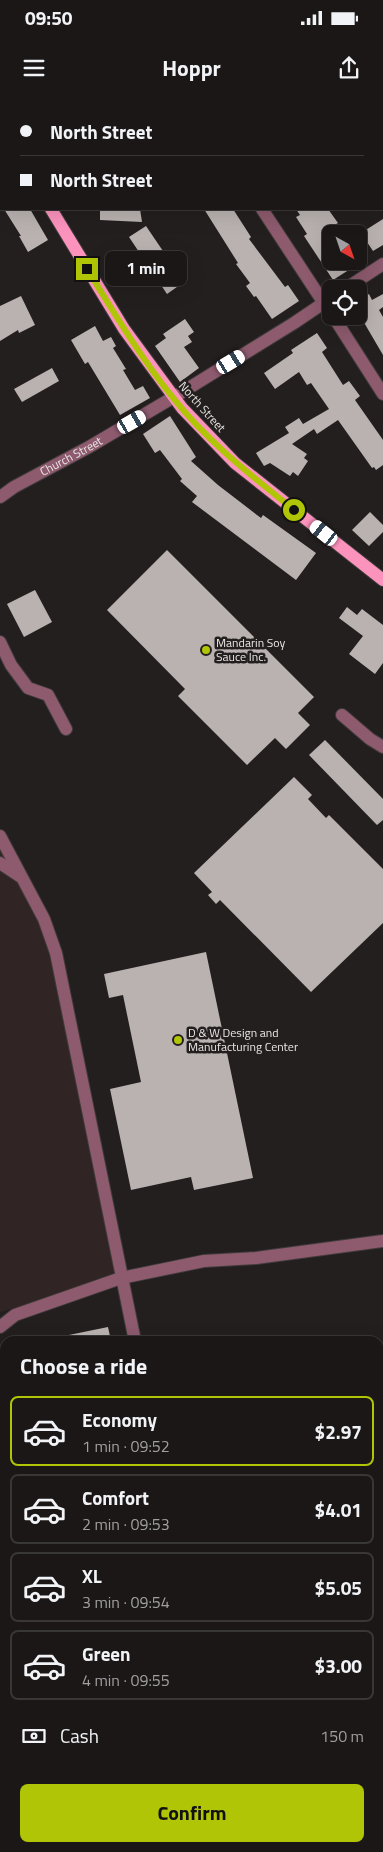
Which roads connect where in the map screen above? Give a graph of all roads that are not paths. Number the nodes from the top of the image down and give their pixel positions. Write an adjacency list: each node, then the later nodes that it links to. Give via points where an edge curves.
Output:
1 (51, 210): 9 (main road, North Street, via 124,329)
2 (263, 210): 5 (street)
3 (383, 264): 4 (street)
4 (359, 280)
5 (322, 293)
6 (322, 304): 9 (street, Church Street)
7 (338, 325): 8 (street)
8 (383, 394)
9 (173, 398): 10 (street, Church Street, via 14,487); 11 (main road, North Street, via 235,463)
10 (0, 498)
11 (383, 580)
12 (0, 642): 14 (street, via 11,665 28,688 48,695)
13 (342, 715): 15 (street)
14 (66, 729)
15 (383, 747)
16 (0, 836): 18 (street)
17 (0, 863): 18 (street)
18 (22, 878): 20 (street, via 44,919 56,953)
19 (383, 1241): 20 (street, via 256,1258 204,1261)
20 (121, 1278): 21 (street, via 15,1315); 22 (street)
21 (0, 1327)
22 (134, 1336)

